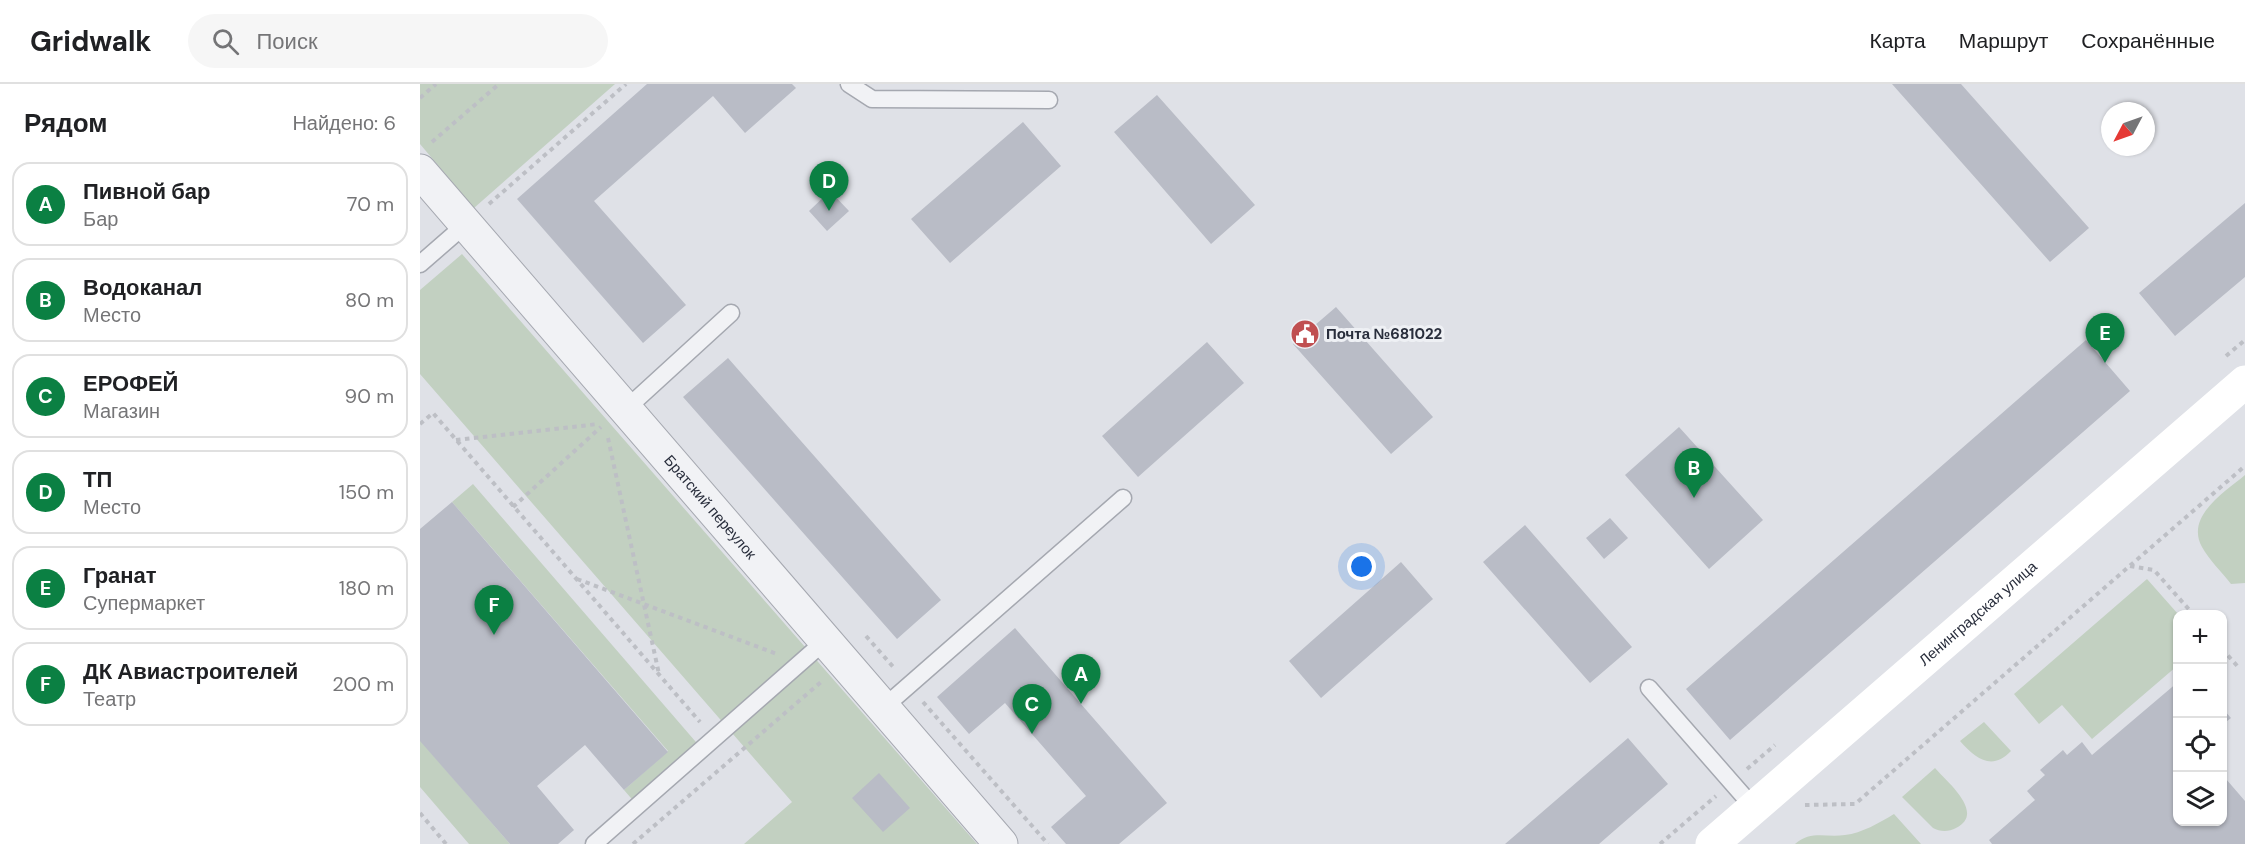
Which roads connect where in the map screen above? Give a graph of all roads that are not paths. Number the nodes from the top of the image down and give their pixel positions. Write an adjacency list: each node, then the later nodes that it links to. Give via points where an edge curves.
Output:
1 (849, 84): 2 (lane, via 872,99)
2 (1049, 100)
3 (424, 158): 4 (street, Братский переулок)
4 (466, 224): 5 (lane); 8 (street, Братский переулок)
5 (420, 264)
6 (731, 313): 8 (lane)
7 (2245, 382): 13 (main road, Ленинградская улица)
8 (615, 416): 10 (street, Братский переулок)
9 (1123, 498): 12 (lane)
10 (825, 641): 12 (street, Братский переулок); 14 (lane)
11 (1649, 688): 13 (lane)
12 (883, 708): 15 (street, Братский переулок)
13 (1754, 808): 16 (main road, Ленинградская улица)
14 (594, 844)
15 (1000, 844)
16 (1712, 844)

